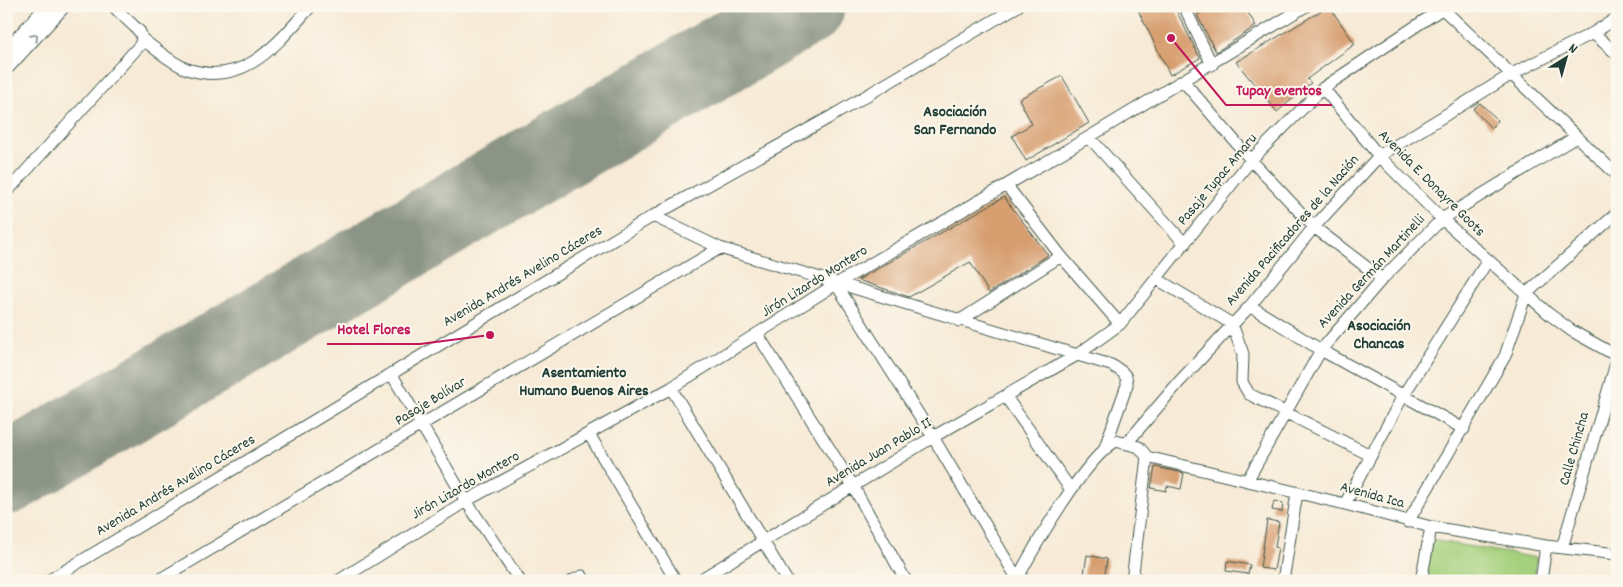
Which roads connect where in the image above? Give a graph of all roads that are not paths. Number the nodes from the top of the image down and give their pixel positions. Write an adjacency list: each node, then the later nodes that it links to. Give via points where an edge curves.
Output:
1 (48, 6): 13 (street)
2 (63, 6): 16 (street, one-way to 2)
3 (114, 6): 12 (street, via 140,32)
4 (310, 6): 12 (street, via 250,66 234,71 204,72 186,68)
5 (1018, 6): 28 (street, Avenida Andrés Avelino Cáceres, via 832,116)
6 (1198, 6): 9 (street)
7 (1306, 6): 15 (street, Jirón Lizardo Montero)
8 (1445, 7): 17 (street); 19 (street, Pasaje Tupac Amaru)
9 (1185, 9): 15 (street)
10 (1617, 18): 11 (street, Avenida Pacificadores de la Nación)
11 (1593, 33): 14 (street); 17 (street, Avenida Pacificadores de la Nación)
12 (142, 39): 26 (street)
13 (6, 52)
14 (1617, 54)
15 (1212, 65): 18 (street, Jirón Lizardo Montero)
16 (6, 68)
17 (1512, 74): 21 (street); 22 (street, Avenida Pacificadores de la Nación)
18 (1184, 82): 20 (street, Jirón Lizardo Montero); 23 (street)
19 (1323, 88): 22 (street, Avenida E. Donayre Goots); 23 (street, Pasaje Tupac Amaru)
20 (1090, 137): 25 (street, Jirón Lizardo Montero); 31 (street)
21 (1576, 137): 24 (street); 29 (street, Avenida Germán Martinelli)
22 (1379, 156): 29 (street, Avenida E. Donayre Goots); 30 (street, Avenida Pacificadores de la Nación)
23 (1251, 160): 30 (street); 31 (street, Pasaje Tupac Amaru)
24 (1617, 174)
25 (1007, 186): 33 (street); 37 (street, Jirón Lizardo Montero)
26 (6, 193)
27 (1617, 212): 38 (street)
28 (653, 216): 32 (street); 48 (street, Avenida Andrés Avelino Cáceres)
29 (1442, 219): 34 (street, Avenida E. Donayre Goots); 36 (street, Avenida Germán Martinelli)
30 (1314, 227): 36 (street); 39 (street, Avenida Pacificadores de la Nación)
31 (1185, 244): 35 (street, Pasaje Tupac Amaru)
32 (720, 248): 37 (street); 53 (street, Pasaje Bolívar)
33 (1061, 256): 40 (street); 41 (street)
34 (1488, 260): 38 (street, Avenida E. Donayre Goots); 50 (street)
35 (1157, 279): 41 (street, Pasaje Tupac Amaru); 42 (street)
36 (1382, 279): 44 (street, Avenida Germán Martinelli)
37 (836, 284): 40 (street); 43 (street, Jirón Lizardo Montero); 56 (street)
38 (1526, 294): 46 (street, Avenida E. Donayre Goots, via 1572,331); 54 (street, via 1505,356)
39 (1250, 306): 42 (street, Avenida Pacificadores de la Nación); 44 (street)
40 (959, 320): 45 (street)
41 (1120, 324): 45 (street, Pasaje Tupac Amaru)
42 (1232, 324): 52 (street, via 1243,354 1244,389); 57 (street, Avenida Pacificadores de la Nación)
43 (758, 335): 49 (street, Jirón Lizardo Montero); 62 (street)
44 (1321, 350): 50 (street); 52 (street, Avenida Germán Martinelli)
45 (1077, 355): 51 (street, Avenida Juan Pablo II); 58 (street, via 1111,365 1123,372 1128,380)
46 (1617, 356)
47 (1617, 360): 71 (street, Calle Chincha)
48 (391, 373): 53 (street); 75 (street, Avenida Andrés Avelino Cáceres)
49 (671, 388): 55 (street, Jirón Lizardo Montero); 69 (street)
50 (1403, 396): 54 (street); 59 (street)
51 (1006, 397): 56 (street, Avenida Juan Pablo II); 63 (street)
52 (1286, 412): 59 (street); 61 (street, Avenida Germán Martinelli)
53 (422, 426): 65 (street); 76 (street, Pasaje Bolívar)
54 (1464, 429): 67 (street)
55 (589, 434): 65 (street, Jirón Lizardo Montero); 80 (street)
56 (934, 437): 62 (street, Avenida Juan Pablo II); 74 (street)
57 (1127, 443): 58 (street, via 1116,441); 60 (street, Avenida Ica, via 1139,447)
58 (1105, 447): 63 (street)
59 (1370, 454): 66 (street)
60 (1147, 457): 61 (street, Avenida Ica); 84 (street)
61 (1247, 481): 64 (street, Avenida Ica)
62 (853, 486): 69 (street, Avenida Juan Pablo II); 83 (street)
63 (1071, 490): 74 (street)
64 (1297, 493): 66 (street, Avenida Ica); 85 (street)
65 (466, 502): 73 (street, Jirón Lizardo Montero); 77 (street)
66 (1345, 504): 67 (street, Avenida Ica)
67 (1408, 522): 68 (street, Avenida Ica)
68 (1431, 527): 70 (street, Avenida Ica); 86 (street)
69 (764, 541): 81 (street, Avenida Juan Pablo II); 82 (street)
70 (1546, 546): 71 (street, Avenida Ica); 87 (street)
71 (1562, 548): 72 (street, Avenida Ica)
72 (1617, 554)
73 (346, 579)
74 (1017, 579)
75 (48, 581)
76 (157, 581)
77 (520, 581)
78 (572, 581): 79 (street, via 582,576)
79 (585, 581)
80 (676, 581)
81 (698, 581)
82 (787, 581)
83 (906, 581)
84 (1132, 581)
85 (1283, 581)
86 (1421, 581)
87 (1541, 581)

